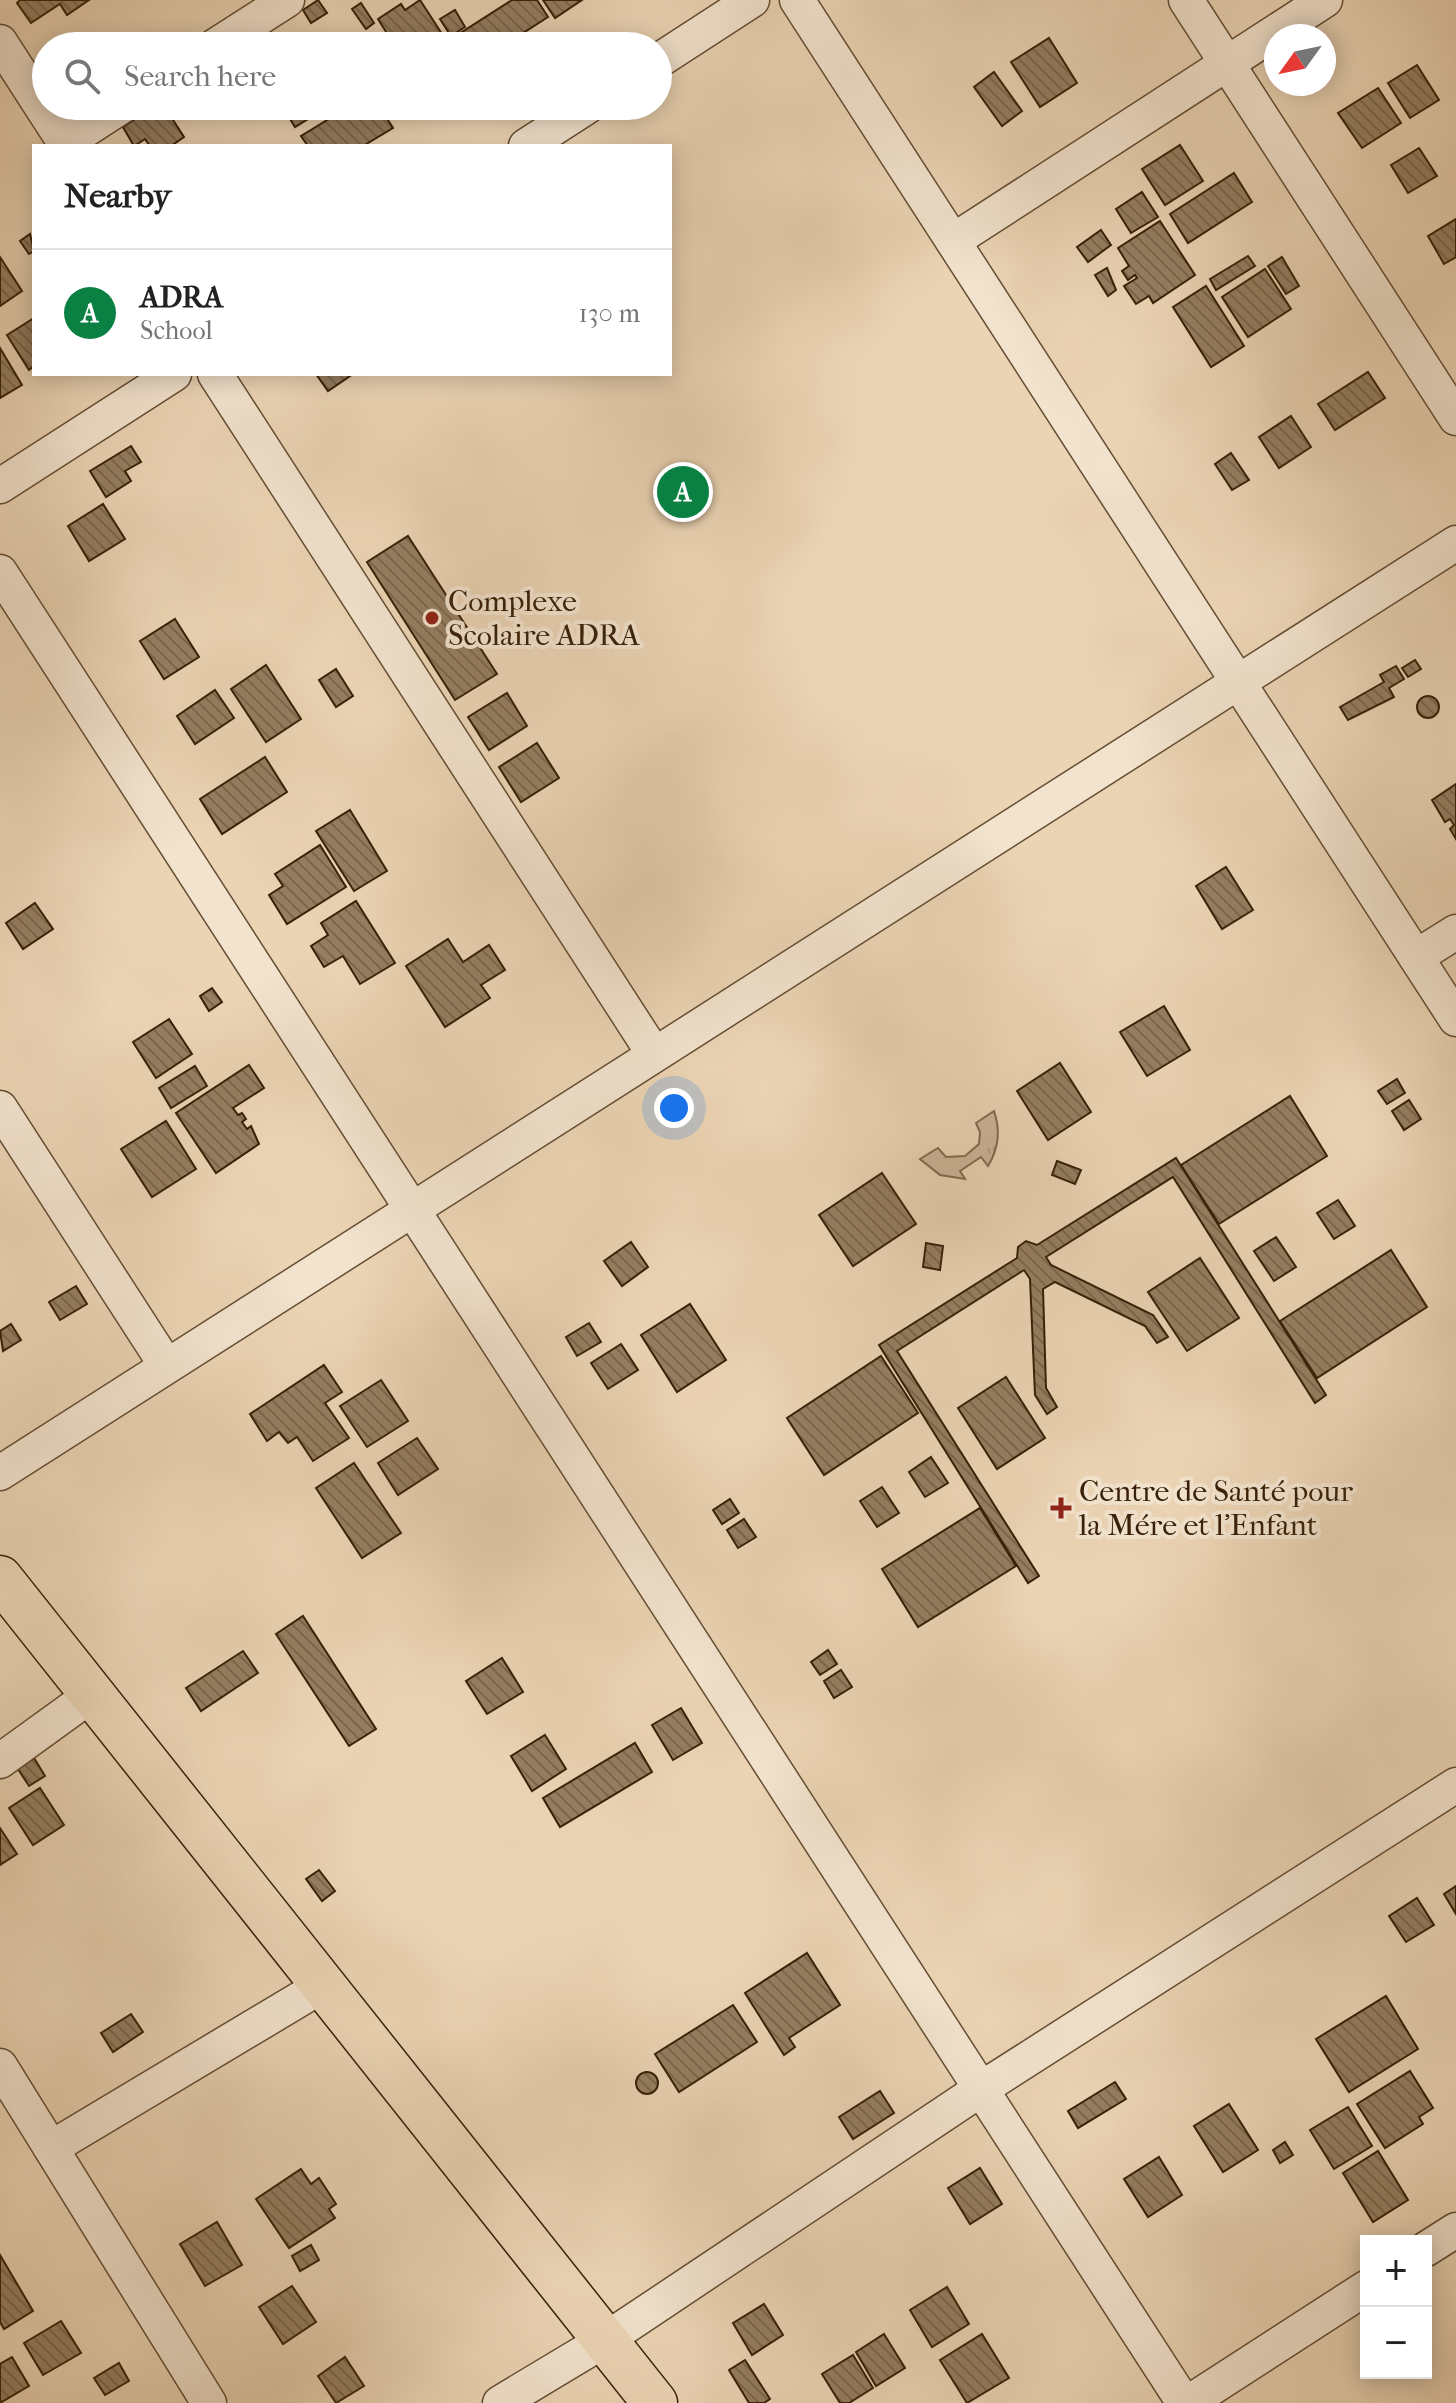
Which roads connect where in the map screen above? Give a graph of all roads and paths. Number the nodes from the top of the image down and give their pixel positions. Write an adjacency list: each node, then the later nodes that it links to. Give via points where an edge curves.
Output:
1 (287, 0): 6 (street)
2 (752, 0): 8 (street)
3 (797, 0): 16 (street)
4 (1186, 0): 9 (street)
5 (1325, 0): 9 (street)
6 (237, 32)
7 (0, 42): 10 (street)
8 (672, 52)
9 (1227, 64): 16 (street); 19 (street)
10 (32, 91)
11 (50, 120): 14 (street)
12 (101, 120): 14 (street)
13 (566, 120): 15 (street)
14 (66, 144)
15 (529, 144)
16 (953, 241): 23 (street)
17 (171, 376): 20 (street)
18 (216, 376): 27 (street)
19 (1456, 418)
20 (0, 486)
21 (1456, 543): 23 (street)
22 (0, 572): 29 (street)
23 (1238, 682): 25 (street); 27 (street)
24 (1456, 932): 25 (street)
25 (1416, 957): 26 (street)
26 (1456, 1019)
27 (654, 1054): 29 (street)
28 (0, 1108): 30 (street)
29 (412, 1209): 30 (street); 38 (street)
30 (166, 1365): 31 (street)
31 (0, 1473)
32 (0, 1578): 33 (highway)
33 (94, 1693): 34 (street); 36 (highway)
34 (0, 1761)
35 (1456, 1785): 38 (street)
36 (325, 1984): 39 (street); 43 (highway)
37 (0, 2066): 39 (street)
38 (981, 2089): 43 (street); 47 (street)
39 (51, 2148): 44 (street)
40 (1456, 2230): 41 (street)
41 (1432, 2245)
42 (1360, 2292): 47 (street)
43 (605, 2340): 45 (street); 46 (highway)
44 (209, 2403)
45 (500, 2403)
46 (655, 2403)
47 (1186, 2403)

